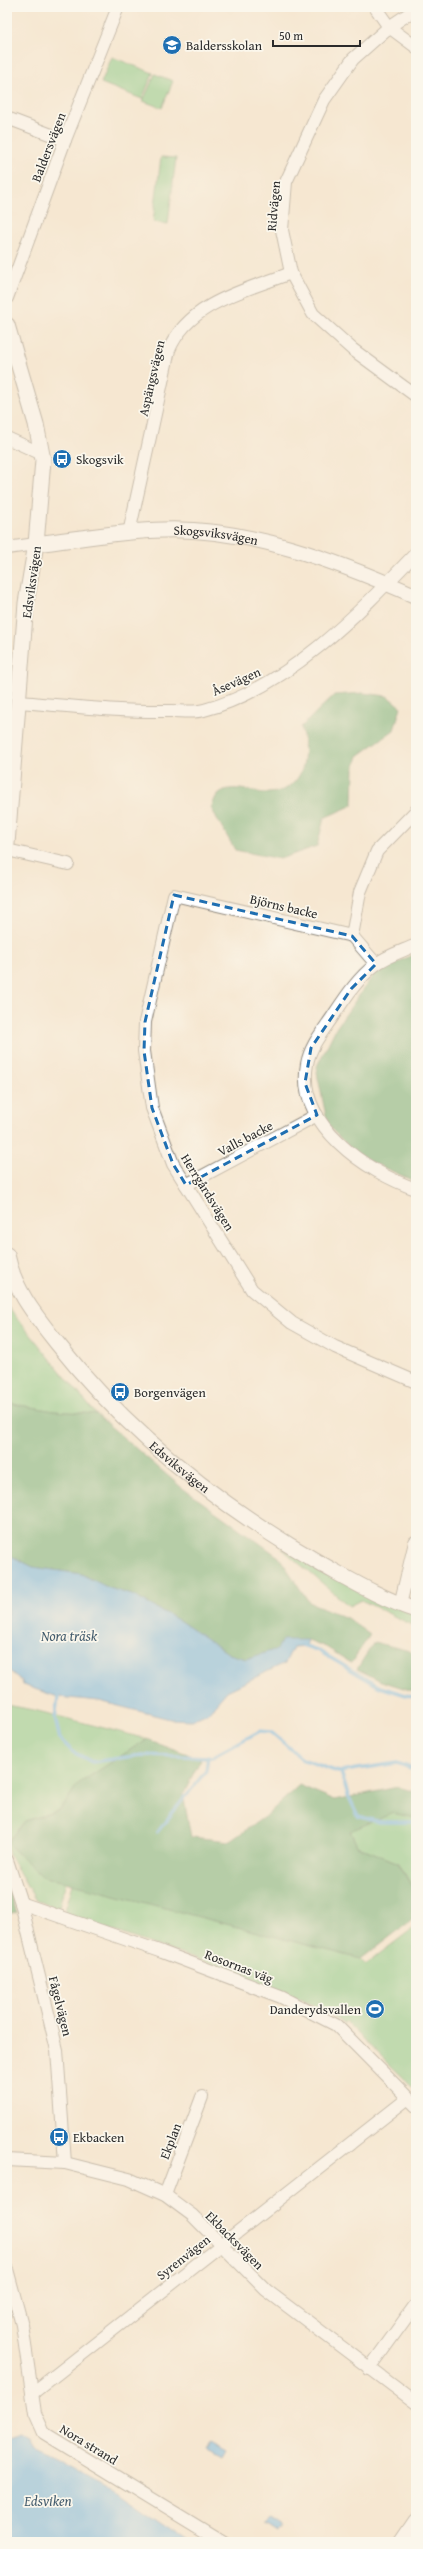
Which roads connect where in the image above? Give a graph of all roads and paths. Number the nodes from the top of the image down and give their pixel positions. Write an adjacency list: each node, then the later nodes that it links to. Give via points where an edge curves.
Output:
1 (118, 7): 7 (street, Baldersvägen)
2 (374, 7): 4 (street)
3 (416, 10): 4 (street, Ridvägen)
4 (389, 27): 5 (street); 8 (street, Ridvägen, via 353,59 324,100 286,182 282,230)
5 (416, 47)
6 (7, 118): 7 (street)
7 (66, 140): 9 (street, Baldersvägen)
8 (291, 274): 11 (street, Ridvägen, via 313,314 352,349); 14 (street, Aspängsvägen, via 215,301 176,334 170,350)
9 (7, 298)
10 (7, 325): 13 (street, Edsviksvägen, via 36,424)
11 (416, 396)
12 (7, 438): 13 (street)
13 (42, 454): 15 (street, Edsviksvägen)
14 (129, 533): 15 (street, Skogsviksvägen); 18 (street, Skogsviksvägen, via 164,530 248,538 313,555)
15 (36, 544): 16 (street, Skogsviksvägen); 20 (street, Edsviksvägen, via 26,603)
16 (7, 548)
17 (416, 553): 18 (street, Åsevägen)
18 (387, 584): 19 (street, Skogsviksvägen); 20 (street, Åsevägen, via 329,636 265,686 203,710 144,712)
19 (416, 596)
20 (19, 702): 22 (street, Edsviksvägen)
21 (416, 811): 27 (street, via 377,851 360,892)
22 (7, 824): 23 (street, Edsviksvägen)
23 (7, 844)
24 (7, 850): 25 (street)
25 (68, 864)
26 (174, 895): 27 (street, Björns backe); 31 (street, Herrgårdsvägen, via 144,1022 144,1052 152,1108 173,1164)
27 (352, 936): 29 (street)
28 (416, 945): 29 (street)
29 (376, 964): 30 (street, via 351,989 311,1048 305,1083)
30 (317, 1115): 31 (street, Valls backe); 32 (street, via 322,1124 348,1150 372,1167)
31 (186, 1185): 35 (street, Herrgårdsvägen, via 252,1290 292,1323 328,1343)
32 (416, 1189)
33 (7, 1255): 34 (street, Edsviksvägen)
34 (12, 1289): 37 (street, Edsviksvägen, via 84,1377 152,1445 218,1497 298,1551)
35 (416, 1382)
36 (415, 1542): 37 (street)
37 (400, 1605): 38 (street, Edsviksvägen)
38 (416, 1610)
39 (7, 1860): 40 (street, Fågelvägen)
40 (21, 1903): 42 (street, Rosornas väg, via 274,1994 330,2021); 44 (street, Fågelvägen, via 57,2050)
41 (202, 2097): 45 (street, Ekplan)
42 (411, 2102): 46 (street, Syrenvägen)
43 (7, 2160): 44 (street, Ekbacksvägen)
44 (65, 2163): 45 (street, Ekbacksvägen, via 129,2179)
45 (164, 2195): 46 (street, Ekbacksvägen, via 192,2215)
46 (221, 2245): 49 (street, Ekbacksvägen, via 266,2290); 50 (street, Syrenvägen)
47 (7, 2269): 50 (street, Nora strand, via 16,2295)
48 (416, 2304): 49 (street)
49 (369, 2369): 51 (street, Ekbacksvägen)
50 (34, 2392): 53 (street, Nora strand, via 35,2413 44,2433)
51 (416, 2403)
52 (416, 2520): 54 (street)
53 (223, 2542)
54 (401, 2542)

